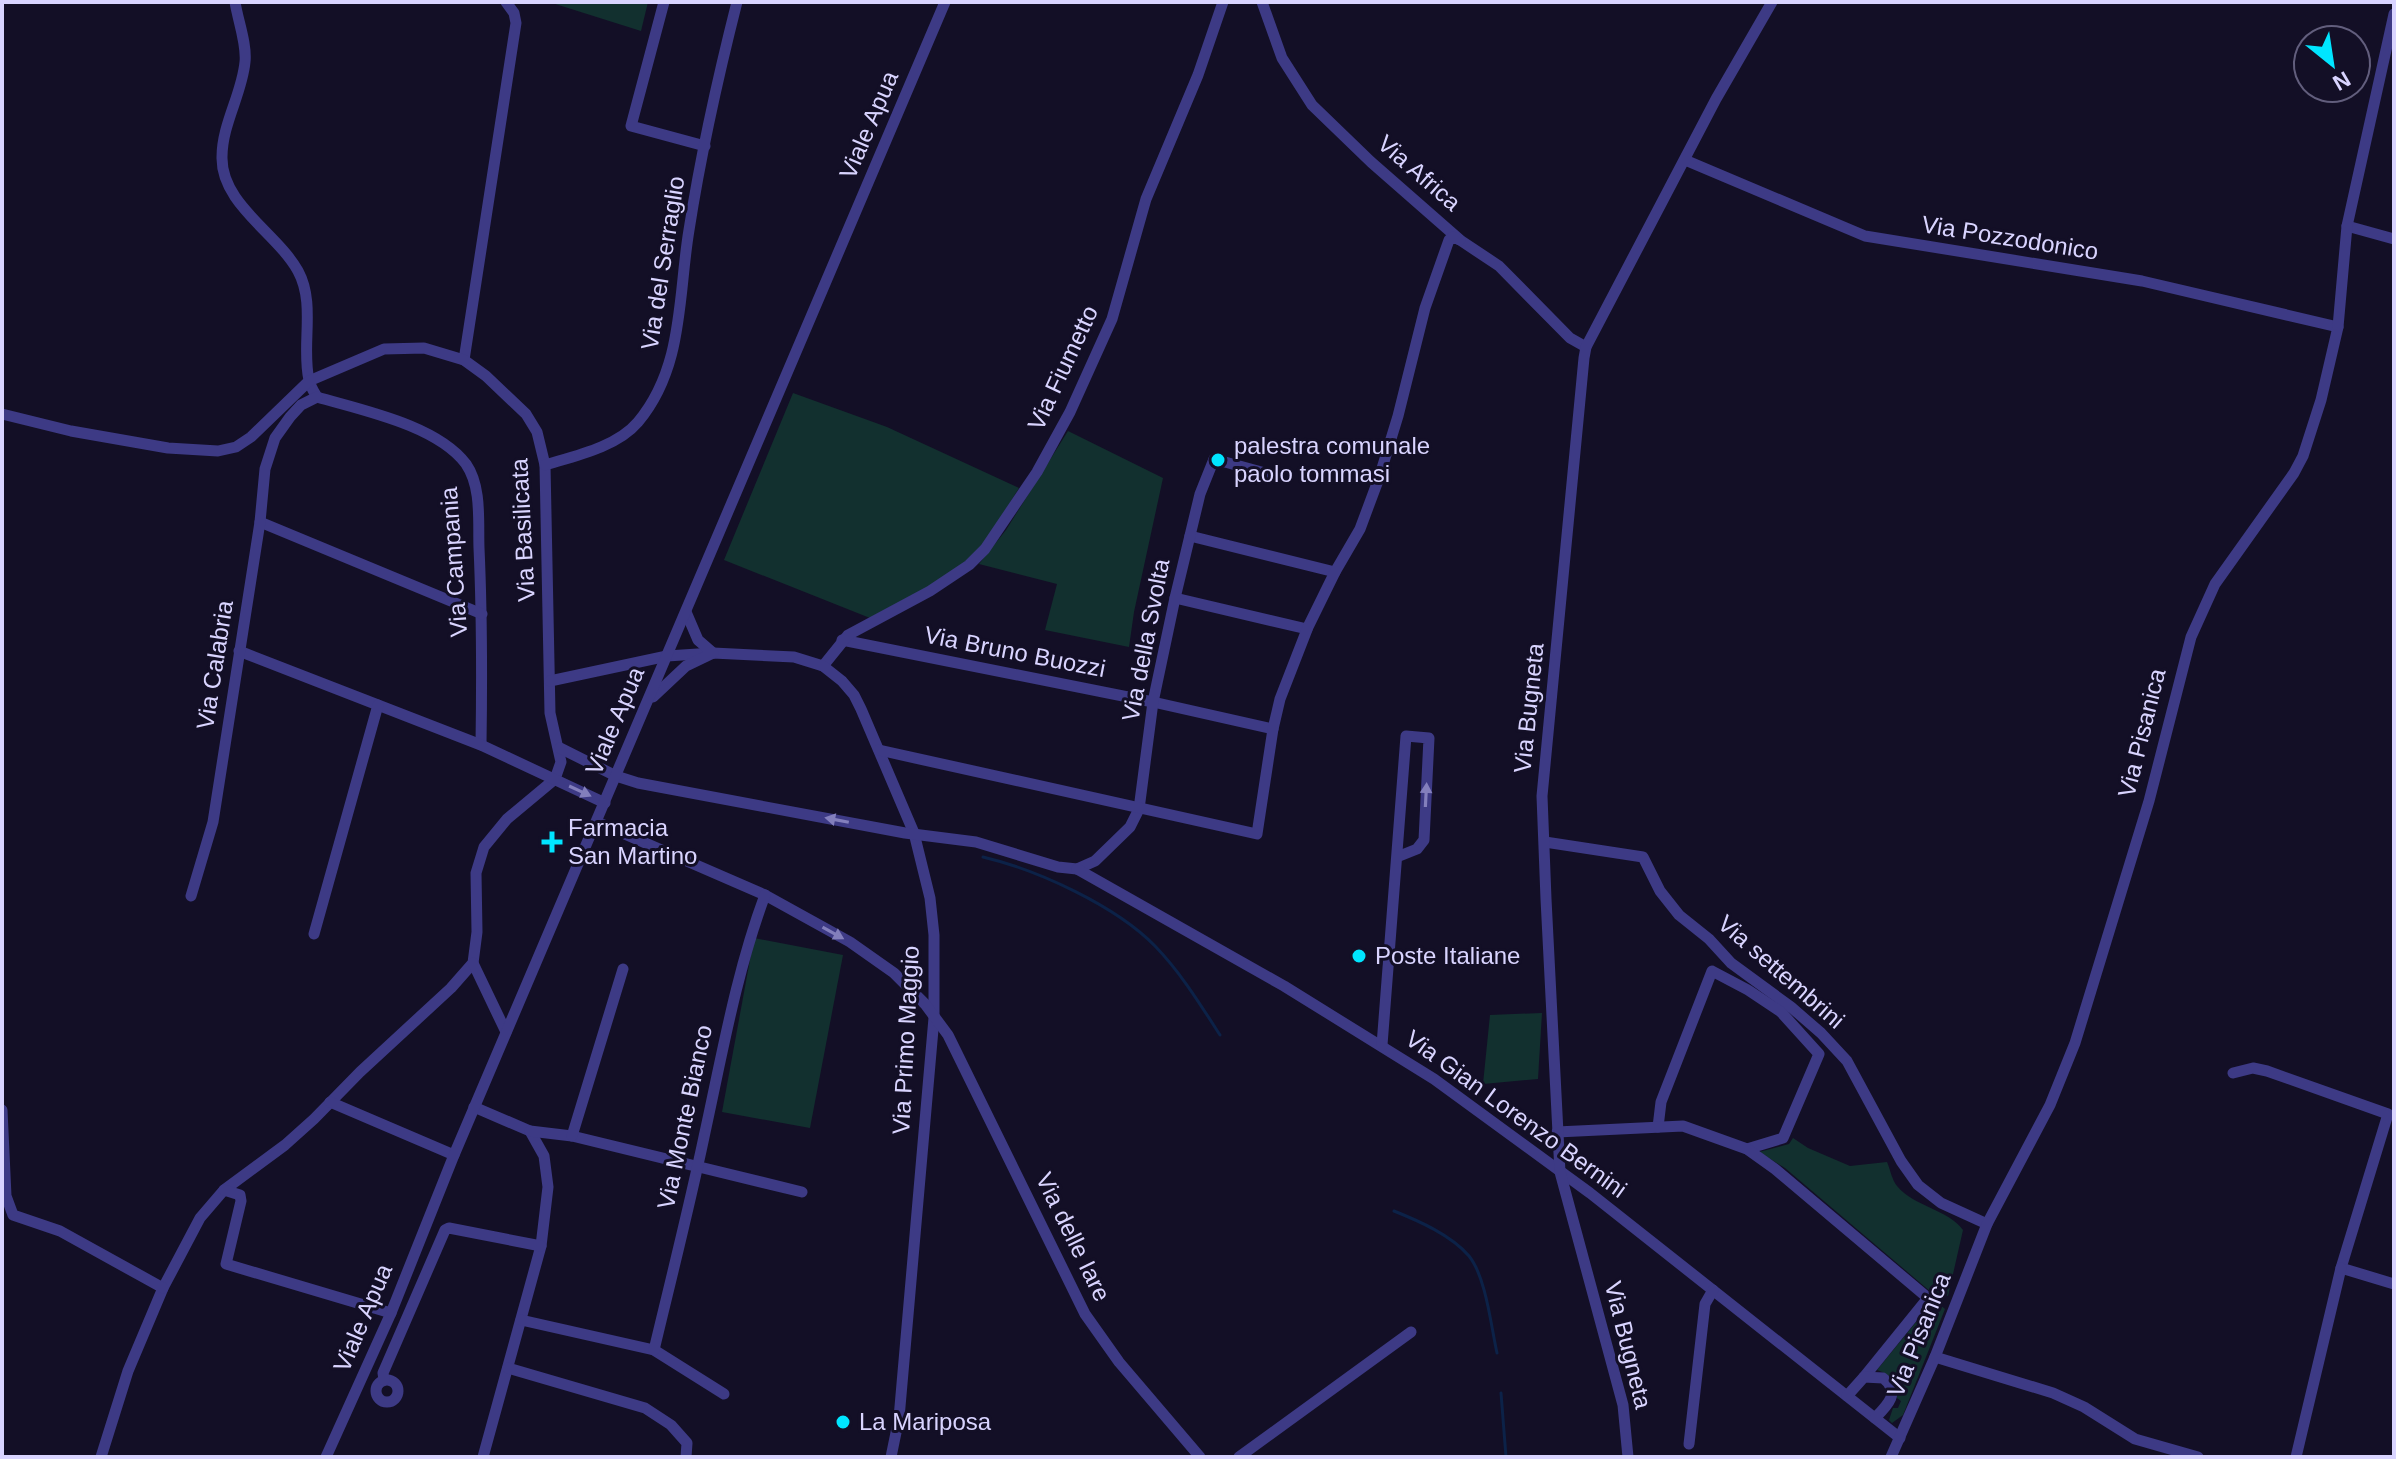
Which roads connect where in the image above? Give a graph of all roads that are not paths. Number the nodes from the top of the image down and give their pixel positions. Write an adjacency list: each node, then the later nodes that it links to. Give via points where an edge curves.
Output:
1 (235, 2): 19 (street, via 246,60 222,158 239,201 300,275)
2 (506, 2): 9 (street)
3 (664, 2): 11 (street, via 631,126)
4 (737, 2): 11 (street, Via del Serraglio)
5 (945, 2): 30 (street, Viale Apua)
6 (1223, 2): 33 (street, Via Fiumetto, via 1146,199 1112,319 1037,472 969,565)
7 (1262, 2): 15 (street, Via Africa, via 1282,58 1312,105)
8 (1772, 2): 12 (street, Via Bugneta)
9 (518, 7): 18 (street)
10 (2394, 14): 13 (street, Via Pisanica)
11 (705, 146): 24 (street, Via del Serraglio, via 678,329 659,389 623,436)
12 (1685, 160): 16 (street, Via Pozzodonico, via 1876,239 2142,281); 17 (street, Via Bugneta)
13 (2347, 226): 14 (street); 16 (street, Via Pisanica)
14 (2394, 239)
15 (1460, 240): 17 (street, Via Africa, via 1499,266 1570,338); 28 (street, via 1453,237 1446,246 1379,478 1360,529)
16 (2338, 327): 77 (street, Via Pisanica, via 2303,456 2215,584 2191,637 2149,801 2075,1043 2050,1105)
17 (1586, 347): 52 (street, Via Bugneta, via 1542,796)
18 (464, 360): 19 (street, Via Basilicata, via 424,348 384,349); 24 (street, Via Basilicata, via 530,419)
19 (309, 381): 20 (street); 22 (street)
20 (317, 397): 23 (street, Via Calabria, via 301,405); 31 (street, Via Campania, via 414,428 447,446 467,465 476,490)
21 (2, 414): 22 (street, via 168,448 218,451 236,447)
22 (261, 428): 23 (street)
23 (275, 438): 26 (street, Via Calabria, via 265,469)
24 (545, 465): 38 (street, Via Basilicata)
25 (1276, 476): 27 (street, Via della Svolta, via 1214,459)
26 (260, 522): 31 (street); 34 (street, Via Calabria)
27 (1190, 536): 28 (street); 29 (street, Via della Svolta)
28 (1335, 572): 32 (street)
29 (1175, 598): 32 (street); 39 (street, Via della Svolta)
30 (686, 612): 35 (street, via 698,640); 36 (street, Viale Apua)
31 (482, 614): 43 (street, Via Campania)
32 (1307, 629): 42 (street)
33 (842, 640): 37 (street, Via Fiumetto); 39 (street, Via Bruno Buozzi)
34 (239, 651): 41 (street); 56 (street, Via Calabria, via 213,822)
35 (713, 653): 36 (street, Via Primo Maggio); 37 (street, Via Primo Maggio, via 794,657); 40 (street, via 686,666)
36 (667, 656): 38 (street, Via Primo Maggio); 40 (street, Viale Apua)
37 (823, 666): 45 (street, Via Primo Maggio, via 854,695)
38 (550, 681): 44 (street, Via Basilicata, via 550,713)
39 (1153, 702): 42 (street, Via Bruno Buozzi); 49 (street, Via della Svolta)
40 (647, 703): 46 (street, Viale Apua)
41 (378, 705): 43 (street); 57 (street)
42 (1273, 729): 49 (street, via 1257,834)
43 (481, 745): 47 (street)
44 (560, 748): 46 (street); 47 (street, Via Basilicata)
45 (879, 750): 49 (street); 51 (street, Via Primo Maggio)
46 (616, 776): 48 (street, Viale Apua); 51 (street, Via Gian Lorenzo Bernini, one-way to 46)
47 (555, 779): 48 (street, one-way to 48); 58 (street, via 507,819 484,847 476,873)
48 (605, 803): 50 (street, Viale Apua)
49 (1139, 809): 54 (street, Via della Svolta, via 1112,848)
50 (597, 822): 55 (street, Via delle Iare); 61 (street, Viale Apua)
51 (914, 833): 54 (street, Via Gian Lorenzo Bernini, via 976,842); 60 (street, Via Primo Maggio, via 934,935)
52 (1545, 842): 69 (street, Via Bugneta); 77 (street, Via settembrini, via 1643,857 1679,915 1821,1033 1847,1061 1918,1185 1941,1203)
53 (1397, 857): 53 (street, one-way to 53, via 1424,840 1429,738 1406,736); 62 (street)
54 (1077, 869): 62 (street, Via Gian Lorenzo Bernini)
55 (765, 895): 60 (street, Via delle Iare, one-way to 60, via 878,960); 73 (street, Via Monte Bianco, via 737,985)
56 (191, 896)
57 (314, 934)
58 (473, 963): 61 (street); 64 (street)
59 (623, 969): 70 (street)
60 (934, 1018): 100 (street, Via Primo Maggio, via 899,1418); 101 (street, Via delle Iare, via 948,1035 1085,1314)
61 (506, 1032): 65 (street, Viale Apua)
62 (1382, 1045): 74 (street, Via Gian Lorenzo Bernini)
63 (2233, 1073): 79 (street, via 2267,1071 2388,1114)
64 (330, 1102): 72 (street); 75 (street, via 285,1145)
65 (474, 1107): 68 (street); 72 (street, Viale Apua)
66 (2, 1110): 81 (street, via 6,1196 13,1215 60,1231)
67 (1658, 1127): 69 (street); 71 (street, via 1683,1126); 71 (street, via 1661,1102 1712,971 1781,1012 1819,1054 1783,1138)
68 (530, 1131): 70 (street); 78 (street, via 544,1156 548,1187)
69 (1557, 1132): 74 (street, Via Bugneta)
70 (572, 1136): 73 (street)
71 (1747, 1149): 89 (street, via 1928,1298)
72 (454, 1155): 83 (street, Viale Apua)
73 (698, 1168): 76 (street); 86 (street, Via Monte Bianco)
74 (1560, 1172): 82 (street, Via Gian Lorenzo Bernini); 103 (street, Via Bugneta, via 1623,1405)
75 (224, 1190): 81 (street, via 200,1218); 83 (street, via 240,1195 241,1201 226,1264)
76 (802, 1192)
77 (1987, 1224): 87 (street, Via Pisanica)
78 (541, 1246): 84 (street); 90 (street, via 445,1230)
79 (2341, 1268): 80 (street); 106 (street)
80 (2394, 1284)
81 (163, 1288): 96 (street, via 128,1371)
82 (1713, 1290): 92 (street, Via Gian Lorenzo Bernini); 95 (street, via 1705,1304)
83 (391, 1313): 97 (street, Viale Apua)
84 (521, 1320): 86 (street); 88 (street)
85 (1411, 1332): 102 (street)
86 (654, 1350): 91 (street)
87 (1935, 1357): 94 (street, Via Pisanica); 105 (street, via 2053,1393 2135,1439)
88 (508, 1368): 98 (street); 99 (street, via 645,1408 687,1443)
89 (1864, 1377): 92 (street); 93 (street, via 1883,1378 1892,1387 1891,1400)
90 (384, 1380)
91 (724, 1394)
92 (1847, 1396): 93 (street, Via Gian Lorenzo Bernini)
93 (1875, 1418): 94 (street, Via Gian Lorenzo Bernini)
94 (1900, 1438): 104 (street, Via Pisanica)
95 (1689, 1444)
96 (101, 1457)
97 (326, 1457)
98 (483, 1457)
99 (686, 1457)
100 (891, 1457)
101 (1200, 1457)
102 (1239, 1457)
103 (1628, 1457)
104 (1891, 1457)
105 (2198, 1457)
106 (2296, 1457)

